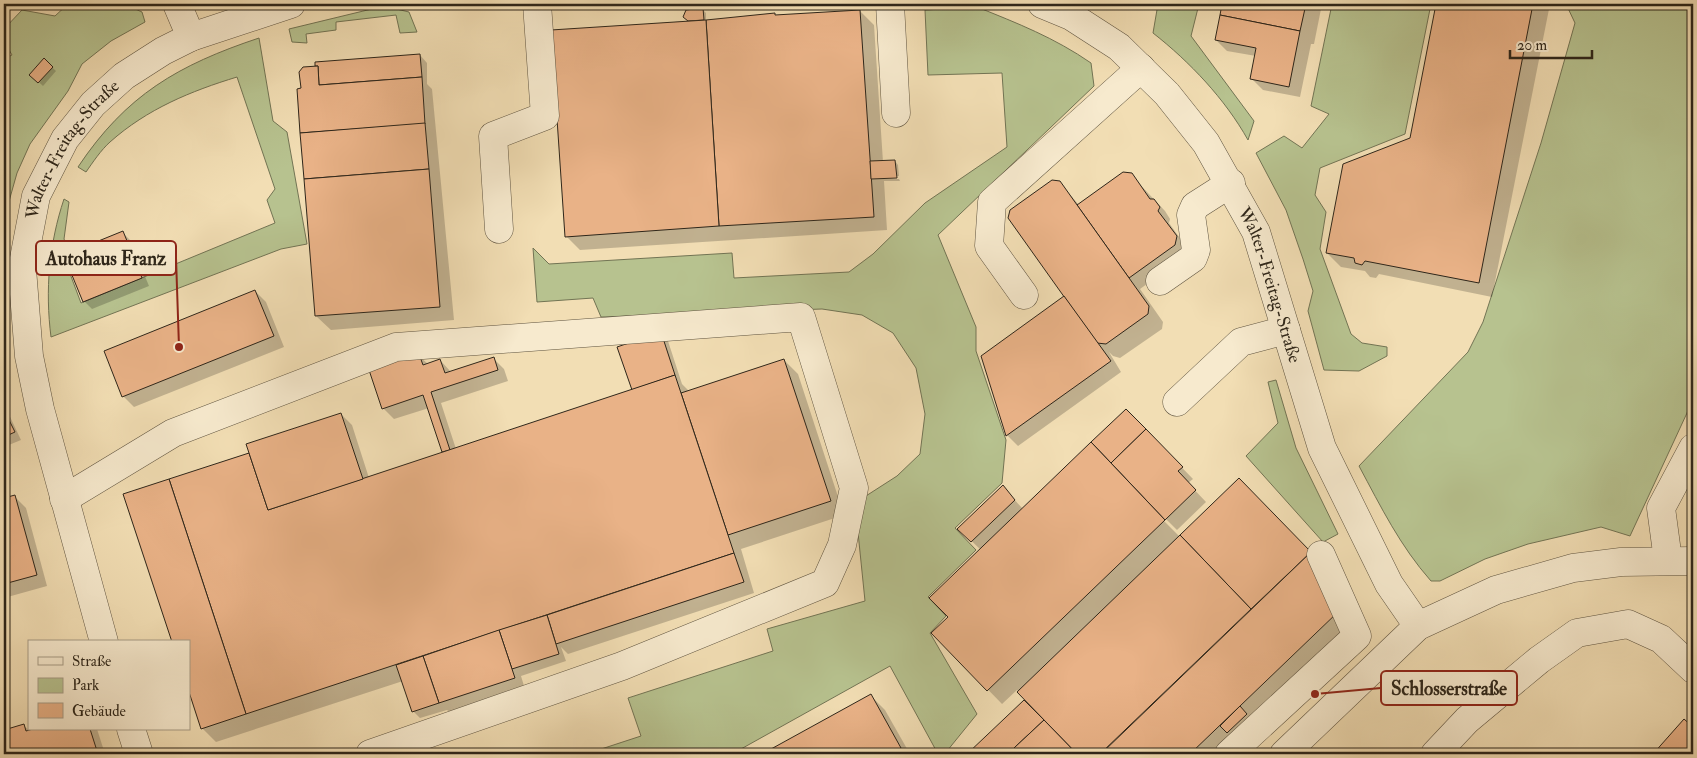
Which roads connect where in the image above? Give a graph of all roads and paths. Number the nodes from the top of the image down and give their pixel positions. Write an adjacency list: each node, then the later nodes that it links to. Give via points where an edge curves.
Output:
1 (178, 4): 7 (street)
2 (291, 4): 6 (street, Walter-Freitag-Straße)
3 (537, 4): 11 (street, via 545,116 493,136)
4 (890, 4): 9 (street)
5 (1042, 4): 8 (street, Walter-Freitag-Straße, via 1071,16 1119,47)
6 (240, 11): 7 (street, Walter-Freitag-Straße)
7 (191, 37): 17 (street, Walter-Freitag-Straße, via 124,76 93,104 65,139 36,196 22,269 29,356)
8 (1141, 68): 10 (street, Walter-Freitag-Straße, via 1167,94 1206,143); 13 (street, via 992,202 989,246)
9 (896, 113)
10 (1231, 183): 12 (street, via 1195,206 1191,215 1196,250 1193,258); 14 (street, Walter-Freitag-Straße, via 1256,232)
11 (499, 229)
12 (1160, 281)
13 (1024, 294)
14 (1286, 330): 15 (street, via 1241,342); 20 (street, Walter-Freitag-Straße, via 1322,448 1389,584)
15 (1177, 402)
16 (1693, 448): 19 (street, via 1661,508)
17 (64, 499): 21 (street, Walter-Freitag-Straße); 25 (street, via 173,434 396,347 802,317 854,488 842,545 825,583 622,666)
18 (1321, 555): 26 (street, via 1357,636)
19 (1681, 561): 20 (street, via 1621,562 1573,568 1496,590)
20 (1418, 626): 27 (street)
21 (103, 640)
22 (1693, 669): 28 (street, via 1661,639 1628,624 1577,633 1467,720)
23 (131, 730): 24 (street)
24 (139, 754)
25 (370, 754)
26 (1229, 754)
27 (1284, 754)
28 (1435, 754)

